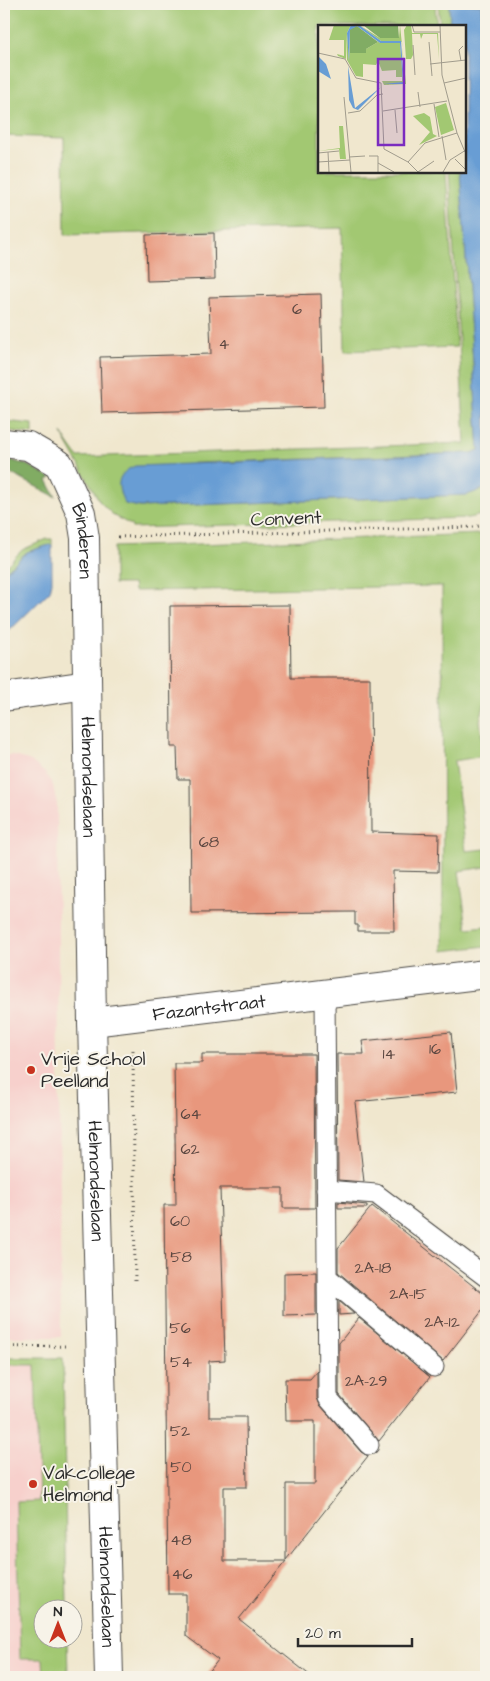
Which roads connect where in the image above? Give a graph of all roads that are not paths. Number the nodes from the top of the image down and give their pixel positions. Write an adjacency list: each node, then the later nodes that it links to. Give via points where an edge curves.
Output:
1 (4, 443): 2 (street, Binderen, via 28,446 59,464 81,513 85,538)
2 (87, 685): 3 (street); 6 (street, Helmondselaan)
3 (4, 697)
4 (486, 974): 5 (street, Fazantstraat)
5 (325, 994): 6 (street, Fazantstraat); 7 (lane)
6 (92, 1022): 12 (street, Helmondselaan)
7 (326, 1190): 8 (lane); 9 (lane, via 376,1194)
8 (327, 1277): 10 (lane); 11 (lane, via 328,1398)
9 (486, 1277)
10 (434, 1367)
11 (369, 1445)
12 (109, 1677)

